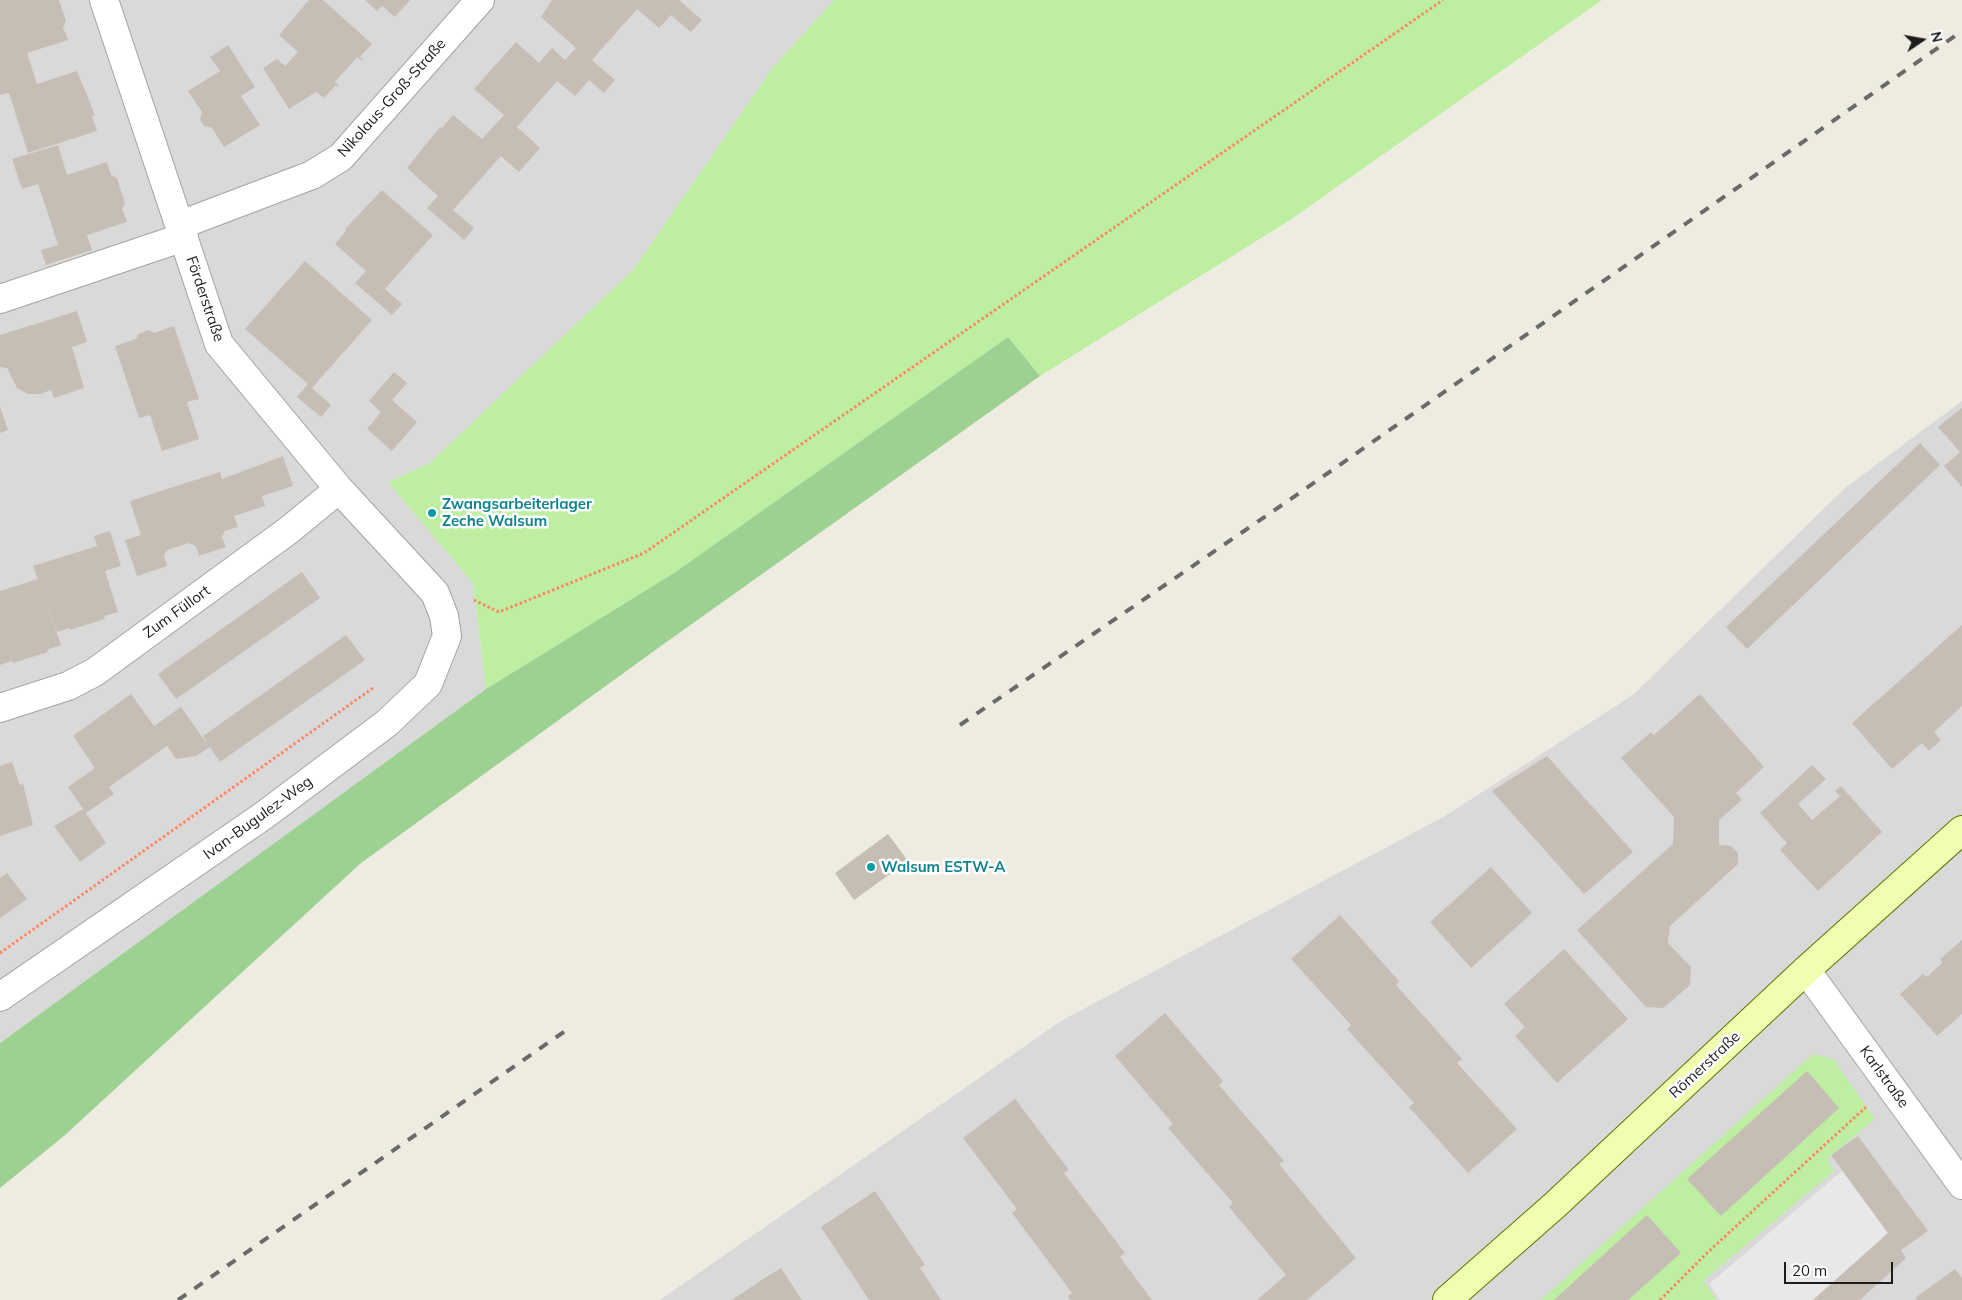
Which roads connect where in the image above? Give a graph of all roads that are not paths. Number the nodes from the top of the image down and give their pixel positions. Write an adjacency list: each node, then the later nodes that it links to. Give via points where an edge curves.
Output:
1 (104, 0): 3 (street, Förderstraße)
2 (480, 0): 3 (street, Nikolaus-Groß-Straße, via 341,157 312,175)
3 (182, 231): 4 (street, Nikolaus-Groß-Straße); 5 (street, Förderstraße, via 219,344)
4 (0, 299)
5 (339, 490): 6 (street, Förderstraße); 7 (street, Zum Füllort, via 95,672 68,686)
6 (440, 604): 10 (street, Ivan-Bugulez-Weg, via 447,636 428,684 388,723 263,816)
7 (0, 708)
8 (1962, 830): 9 (main road, Römerstraße)
9 (1806, 970): 11 (street, Karlstraße); 12 (main road, Römerstraße, via 1556,1206)
10 (0, 997)
11 (1962, 1185)
12 (1447, 1300)

